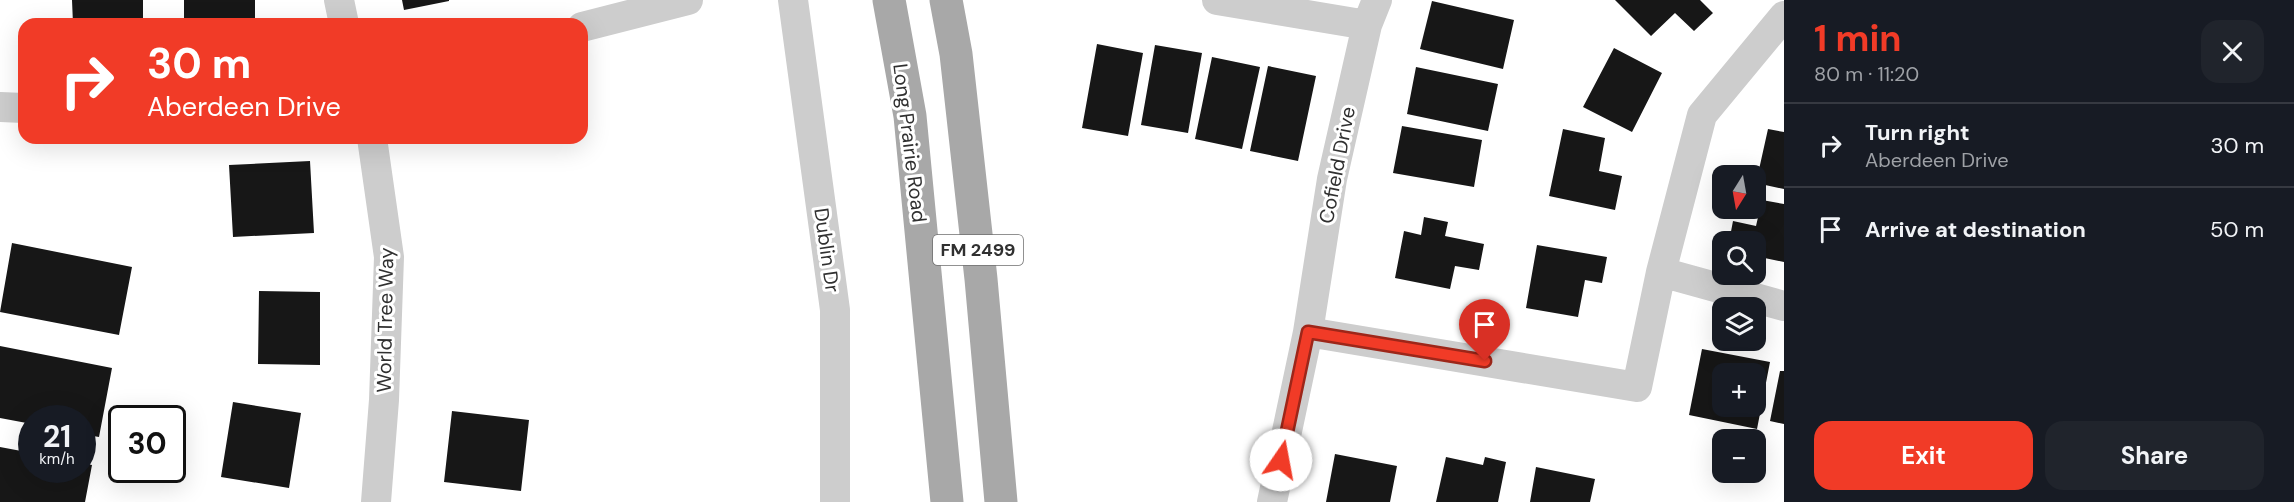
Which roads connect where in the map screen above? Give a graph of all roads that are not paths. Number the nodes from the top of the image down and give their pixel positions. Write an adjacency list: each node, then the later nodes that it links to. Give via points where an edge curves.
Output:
1 (339, 0): 9 (street)
2 (688, 0): 10 (street)
3 (793, 0): 18 (street, Dublin Dr, via 835,310)
4 (889, 0): 19 (main road, Long Prairie Road / FM 2499, via 910,116)
5 (946, 0): 20 (main road, FM 2499, via 956,54 981,279)
6 (1217, 0): 7 (street)
7 (1372, 13): 16 (street, Cofield Drive, via 1332,179)
8 (1784, 16): 14 (street, via 1702,115)
9 (343, 18)
10 (588, 25)
11 (0, 107): 12 (street)
12 (18, 108)
13 (373, 144): 17 (street, World Tree Way, via 389,257)
14 (1661, 272): 15 (street); 16 (street, via 1637,387)
15 (1784, 306)
16 (1308, 332): 21 (street, Cofield Drive)
17 (376, 502)
18 (835, 502)
19 (947, 502)
20 (1001, 502)
21 (1272, 502)

